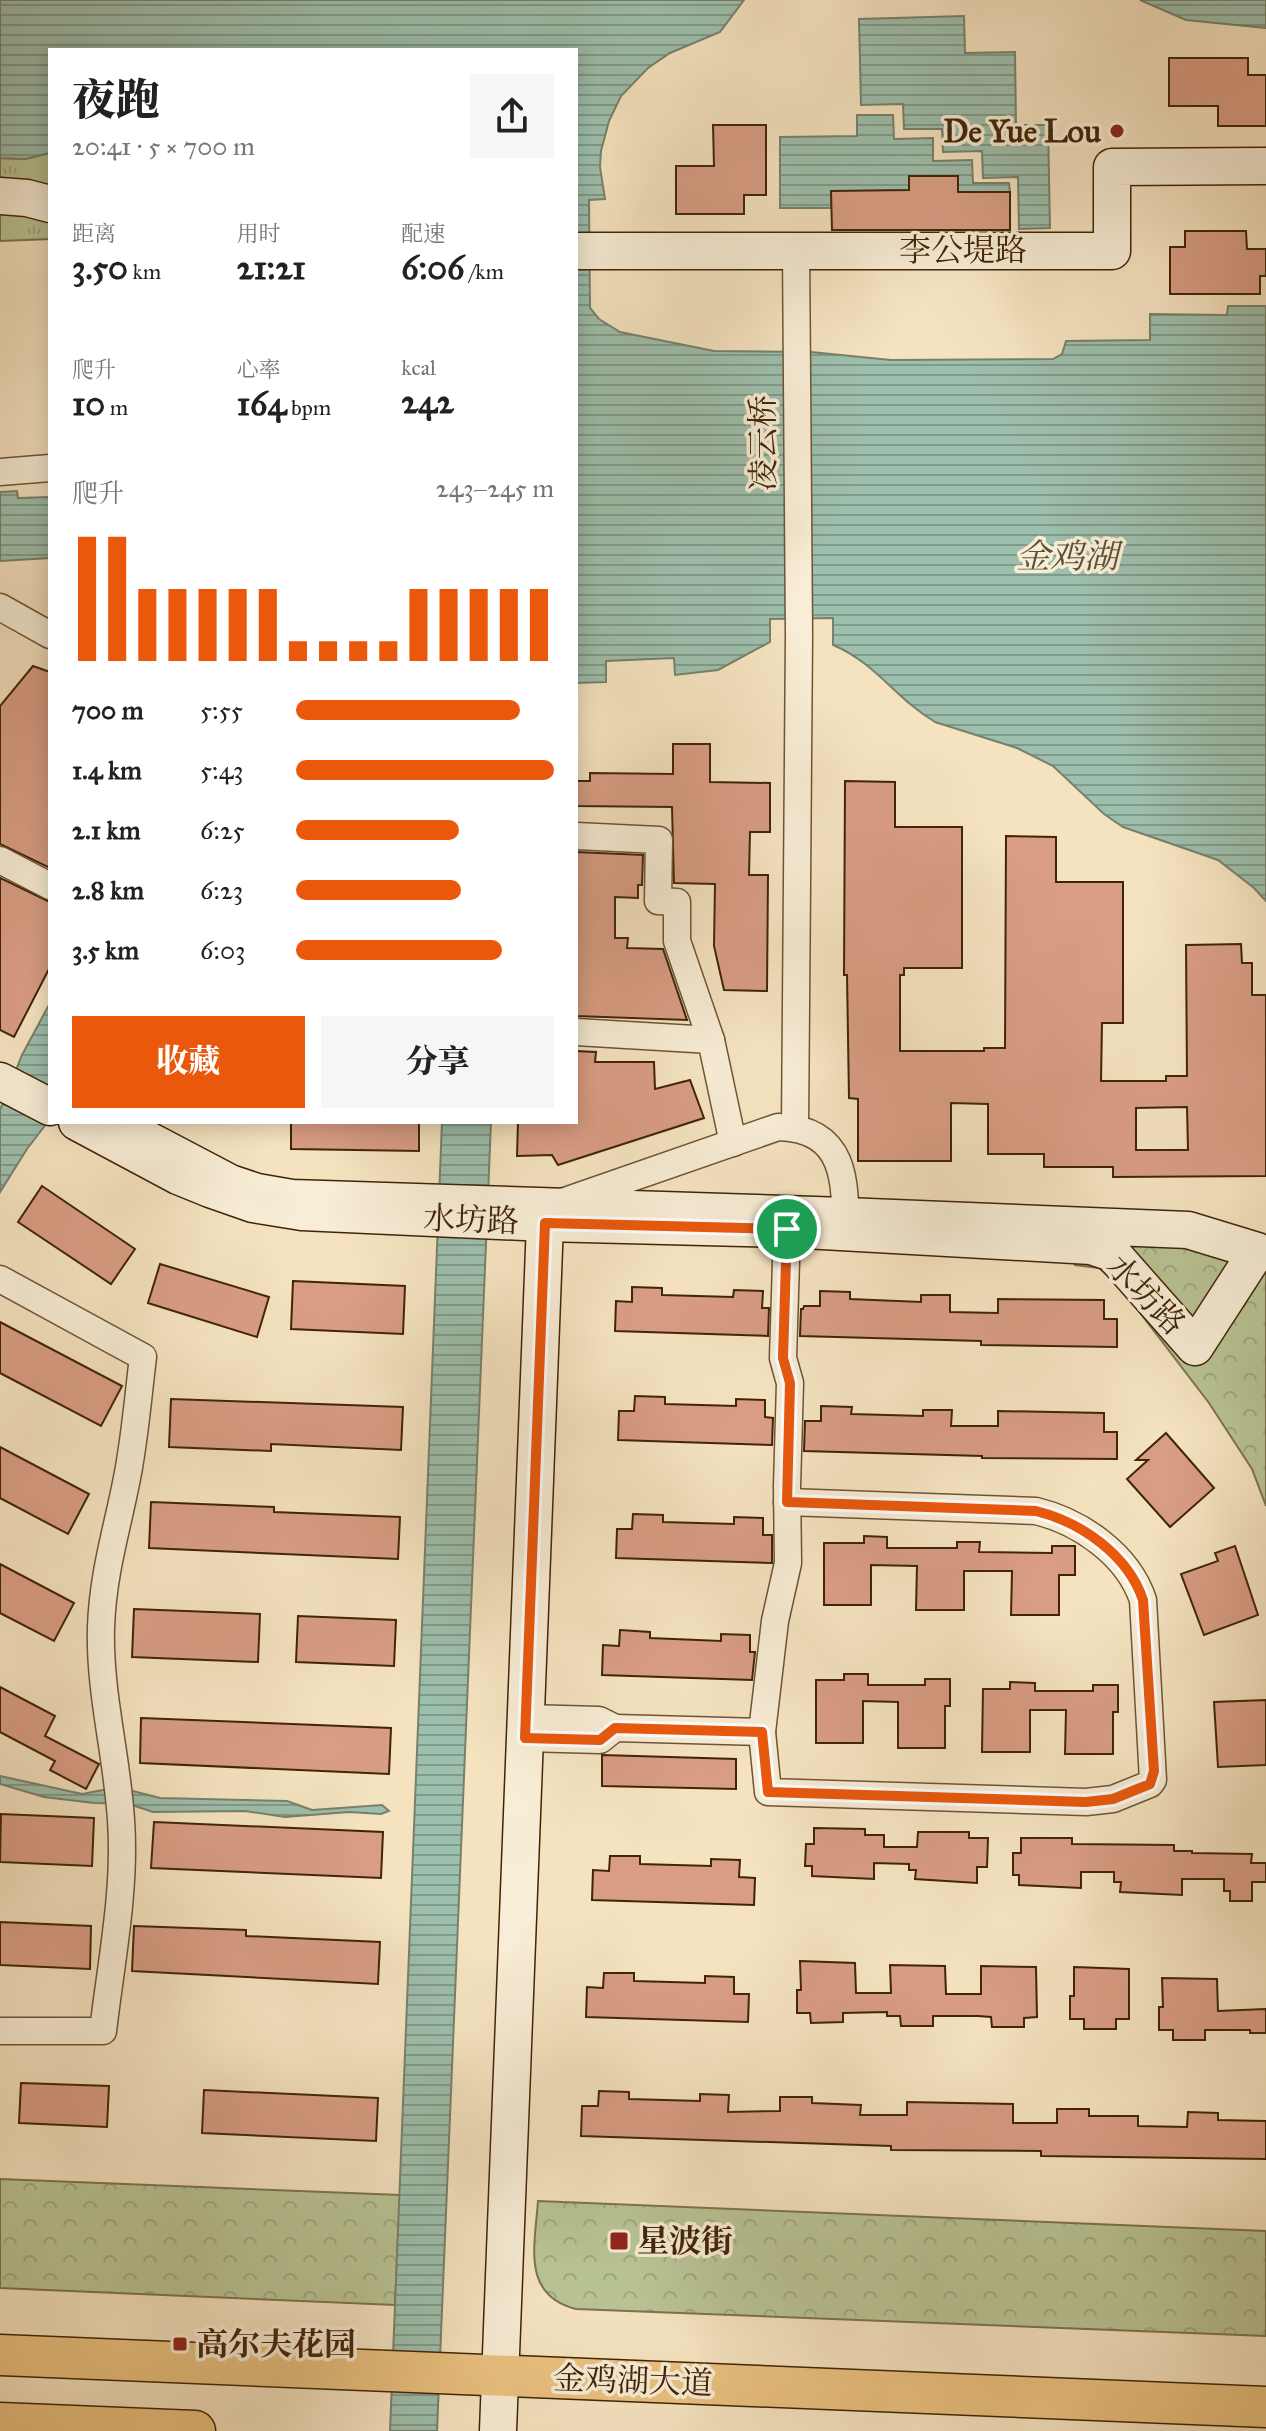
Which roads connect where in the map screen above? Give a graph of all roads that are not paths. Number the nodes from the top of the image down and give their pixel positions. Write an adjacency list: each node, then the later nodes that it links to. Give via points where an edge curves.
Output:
1 (1266, 166): 4 (street, 李公堤路, via 1112,167 1112,251)
2 (0, 196): 3 (street)
3 (48, 203)
4 (796, 249): 5 (street, 李公堤路); 20 (street, 凌云桥)
5 (578, 251)
6 (48, 468): 7 (street)
7 (0, 472)
8 (0, 607): 9 (street)
9 (48, 634)
10 (578, 836): 14 (street, via 659,840 658,901 677,902 677,941)
11 (0, 860): 12 (street)
12 (48, 885)
13 (578, 1032): 14 (street)
14 (711, 1040): 21 (street)
15 (1, 1069): 16 (street); 17 (street)
16 (48, 1087)
17 (48, 1105)
18 (81, 1124): 22 (street, 水坊路, via 178,1176 253,1204 302,1212)
19 (118, 1124): 22 (street, 水坊路, via 257,1192)
20 (795, 1128): 21 (street, via 778,1127); 24 (street, via 824,1142 837,1160 844,1177)
21 (733, 1143): 23 (street)
22 (423, 1211): 23 (street, 水坊路)
23 (546, 1215): 24 (street, 水坊路); 25 (street, 水坊路); 28 (street)
24 (845, 1225): 24 (street, 水坊路, via 1105,1249 1195,1347 1257,1251 1188,1230); 25 (street, 水坊路)
25 (787, 1229): 27 (street)
26 (0, 1279): 30 (street, via 143,1357 130,1461 103,1600 101,1675 121,1819 120,1886 103,2031)
27 (787, 1502): 29 (street, via 788,1563 775,1621); 29 (street, via 1036,1511 1100,1543 1128,1570 1143,1600 1153,1780 1113,1799 1086,1802 768,1792)
28 (526, 1728): 29 (street, via 600,1740 615,1728); 32 (street)
29 (762, 1732)
30 (0, 2031)
31 (0, 2355): 32 (main road, 金鸡湖大道)
32 (500, 2375): 33 (main road, 金鸡湖大道); 36 (street)
33 (1266, 2407)
34 (0, 2423): 35 (main road)
35 (195, 2431)
36 (498, 2431)

